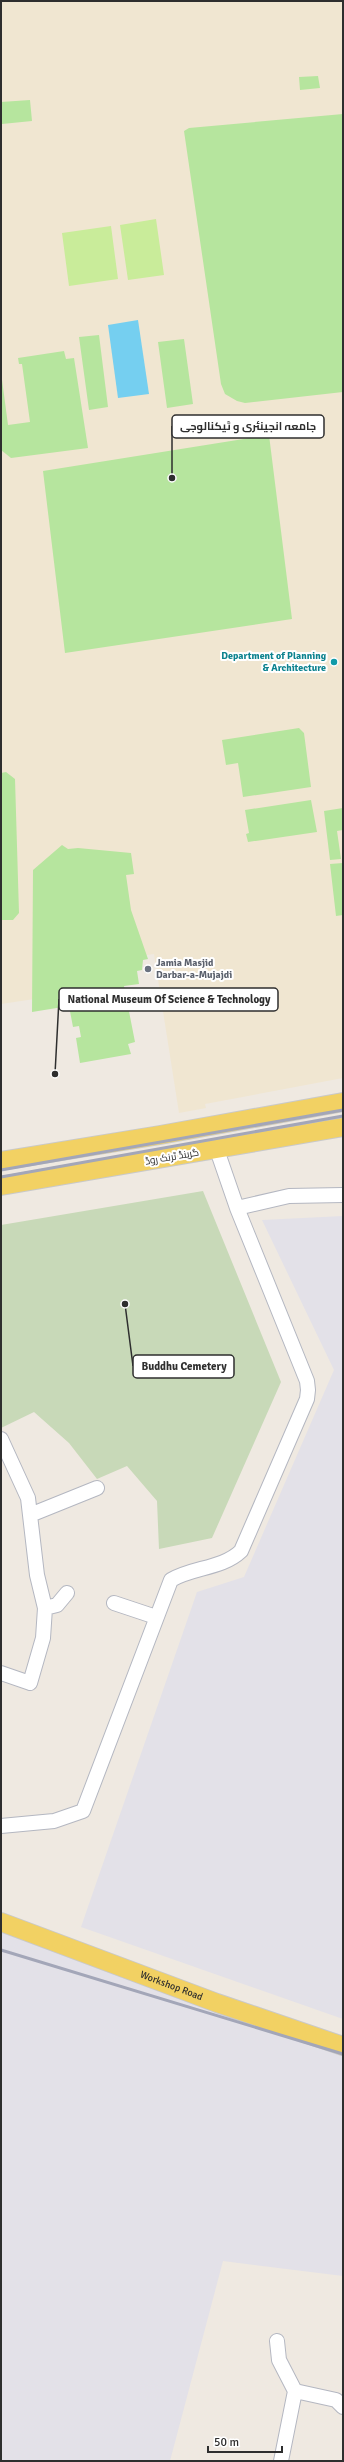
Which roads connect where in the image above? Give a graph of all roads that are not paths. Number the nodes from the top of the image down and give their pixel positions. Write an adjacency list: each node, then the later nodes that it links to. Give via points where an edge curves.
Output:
1 (343, 1102): 4 (main road)
2 (343, 1127): 3 (main road, گرینڈ ٹرنک روڈ)
3 (217, 1150): 5 (main road, گرینڈ ٹرنک روڈ); 7 (street)
4 (1, 1161)
5 (1, 1186)
6 (343, 1195): 7 (street, via 289,1196)
7 (237, 1208): 14 (street, via 308,1390 241,1551 227,1562 180,1575 172,1580)
8 (1, 1439): 10 (street, via 28,1498)
9 (96, 1488): 10 (street)
10 (30, 1515): 13 (street, via 37,1575)
11 (67, 1593): 13 (street, via 57,1605)
12 (114, 1603): 14 (street)
13 (44, 1608): 15 (street, via 43,1638 30,1683)
14 (156, 1617): 16 (street, via 83,1811 54,1821)
15 (1, 1673)
16 (1, 1826)
17 (1, 1922): 18 (main road, Workshop Road, via 217,2003)
18 (343, 2046)
19 (277, 2341): 20 (street, via 279,2360)
20 (295, 2391): 21 (street, via 336,2400); 22 (street)
21 (343, 2406)
22 (281, 2461)

